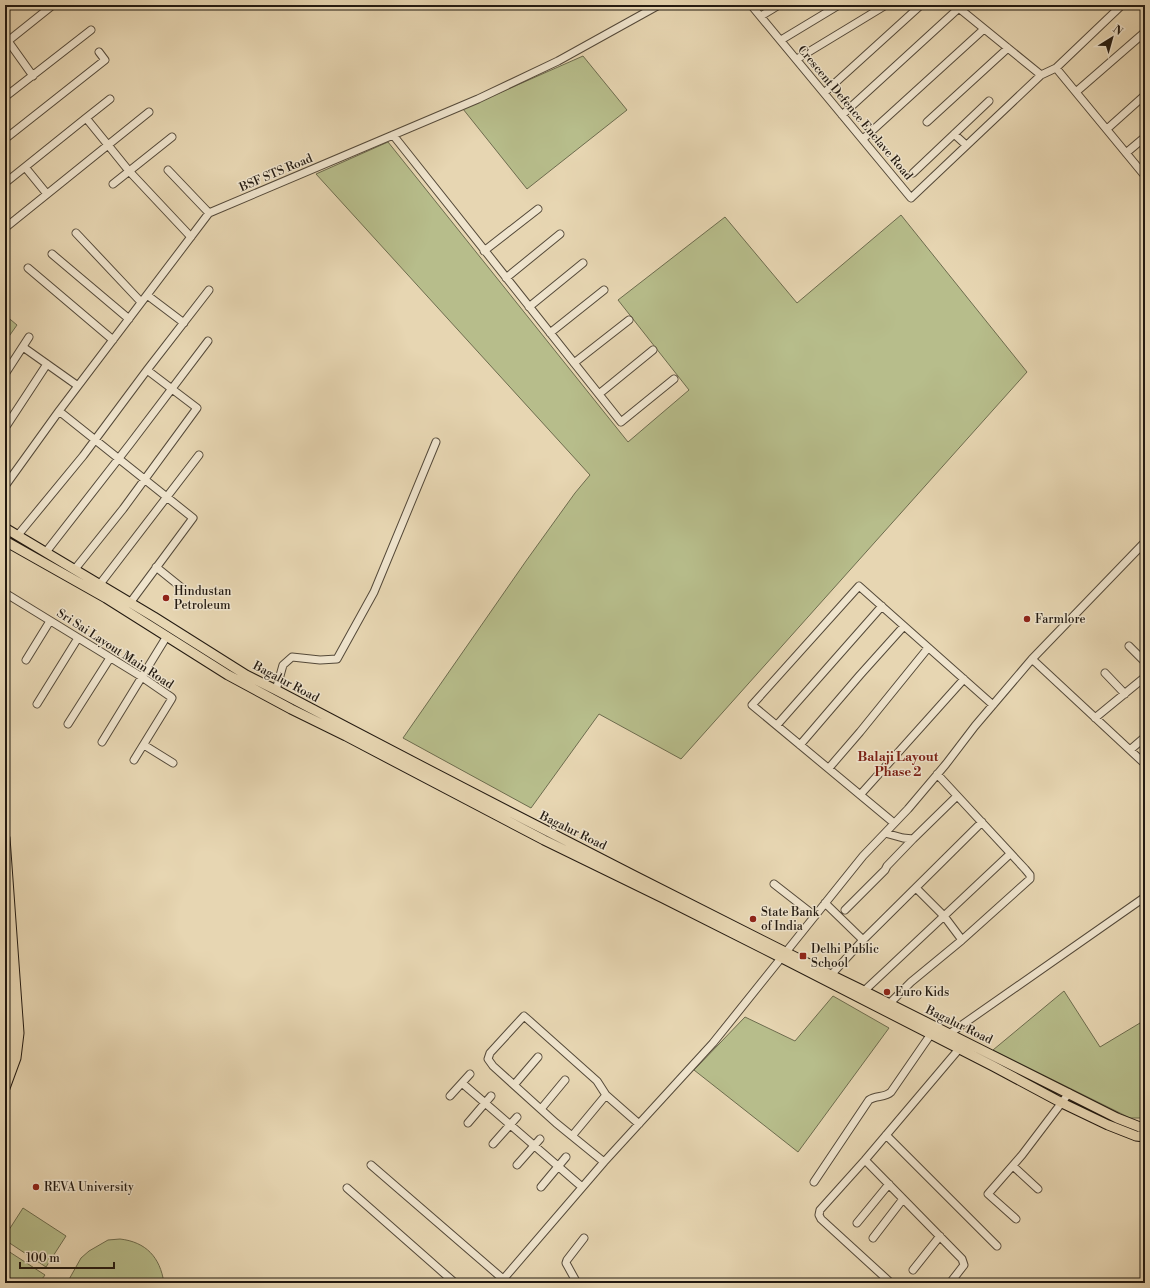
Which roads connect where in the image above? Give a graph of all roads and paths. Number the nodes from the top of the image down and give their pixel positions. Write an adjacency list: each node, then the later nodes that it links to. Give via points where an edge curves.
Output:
1 (53, 5): 15 (street)
2 (659, 5): 34 (street, BSF STS Road, via 558,61)
3 (752, 5): 10 (street, Crescent Defence Enclave Road)
4 (780, 5): 10 (street)
5 (840, 5): 14 (street)
6 (886, 5): 18 (street)
7 (921, 5): 22 (street)
8 (1122, 5): 19 (street, Crescent Defence Enclave Road)
9 (957, 7): 11 (street); 29 (street)
10 (761, 16): 14 (street, Crescent Defence Enclave Road)
11 (984, 29): 16 (street); 38 (street)
12 (91, 30): 21 (street)
13 (1145, 32): 23 (street)
14 (780, 40): 18 (street, Crescent Defence Enclave Road)
15 (7, 42): 21 (street)
16 (1008, 48): 20 (street); 31 (street)
17 (99, 52): 37 (street, via 105,60)
18 (797, 59): 22 (street, Crescent Defence Enclave Road)
19 (1056, 68): 20 (street, Crescent Defence Enclave Road); 23 (street)
20 (1041, 75): 40 (street, Crescent Defence Enclave Road)
21 (33, 76): 25 (street)
22 (824, 92): 29 (street, Crescent Defence Enclave Road)
23 (1076, 92): 32 (street)
24 (1145, 95): 32 (street)
25 (5, 97)
26 (110, 100): 30 (street)
27 (989, 101): 33 (street)
28 (149, 112): 39 (street)
29 (842, 115): 38 (street, Crescent Defence Enclave Road)
30 (86, 118): 39 (street); 42 (street)
31 (927, 122)
32 (1107, 129): 41 (street)
33 (954, 134): 40 (street); 45 (street)
34 (393, 135): 51 (street, BSF STS Road); 56 (street)
35 (172, 137): 44 (street)
36 (1145, 137): 41 (street)
37 (5, 139)
38 (863, 139): 40 (street, Crescent Defence Enclave Road, via 911,198)
39 (108, 145): 44 (street); 49 (street)
40 (966, 145)
41 (1126, 153): 46 (street)
42 (25, 167): 47 (street); 49 (street)
43 (168, 170): 51 (street)
44 (129, 172): 48 (street); 55 (street)
45 (913, 174)
46 (1145, 176)
47 (5, 183)
48 (113, 184)
49 (47, 194): 52 (street)
50 (538, 209): 56 (street)
51 (209, 213): 55 (street)
52 (5, 228)
53 (76, 233): 64 (street)
54 (560, 234): 60 (street)
55 (191, 237): 63 (street)
56 (484, 251): 60 (street)
57 (52, 254): 66 (street)
58 (583, 263): 65 (street)
59 (28, 268): 71 (street)
60 (506, 278): 65 (street)
61 (209, 290): 68 (street)
62 (604, 290): 69 (street)
63 (147, 295): 64 (street); 68 (street)
64 (141, 302): 66 (street)
65 (530, 307): 69 (street)
66 (129, 319): 71 (street)
67 (629, 320): 75 (street)
68 (184, 323): 77 (street)
69 (550, 333): 75 (street)
70 (29, 337): 73 (street)
71 (113, 340): 80 (street)
72 (208, 340): 81 (street)
73 (23, 347): 76 (street); 78 (street)
74 (653, 350): 82 (street)
75 (574, 363): 82 (street)
76 (46, 364): 80 (street); 84 (street)
77 (147, 370): 81 (street); 85 (street)
78 (5, 374)
79 (674, 378): 82 (street, via 621,422)
80 (78, 386): 83 (street)
81 (172, 389): 88 (street); 89 (street, via 197,408)
82 (599, 394)
83 (59, 411): 85 (street); 90 (street)
84 (5, 428)
85 (95, 439): 88 (street); 93 (street)
86 (436, 442): 118 (street, via 374,592 337,659 292,658 283,665)
87 (199, 455): 91 (street)
88 (119, 459): 89 (street); 96 (street)
89 (145, 480): 91 (street); 98 (street)
90 (5, 486)
91 (166, 497): 97 (street, via 193,518); 99 (street)
92 (5, 528): 93 (main road, Bagalur Road)
93 (18, 535): 96 (main road, Bagalur Road)
94 (5, 541): 106 (main road, Bagalur Road, via 106,598)
95 (1145, 542): 111 (street)
96 (46, 552): 98 (main road, Bagalur Road)
97 (156, 567): 100 (street); 102 (street)
98 (75, 569): 99 (main road, Bagalur Road)
99 (100, 584): 102 (main road, Bagalur Road)
100 (182, 588)
101 (5, 593): 104 (street, Sri Sai Layout Main Road)
102 (130, 603): 118 (main road, Bagalur Road, via 246,675)
103 (882, 606): 105 (street); 124 (street); 124 (street, via 859,586 752,705)
104 (50, 620): 107 (street, Sri Sai Layout Main Road); 112 (street)
105 (904, 626): 109 (street); 127 (street)
106 (166, 636): 115 (street); 140 (main road, Bagalur Road, via 228,675 285,706)
107 (78, 638): 110 (street, Sri Sai Layout Main Road); 120 (street)
108 (1129, 646): 113 (street)
109 (928, 648): 117 (street); 133 (street)
110 (110, 658): 115 (street, Sri Sai Layout Main Road); 123 (street)
111 (1032, 659): 121 (street); 122 (street)
112 (26, 660)
113 (1145, 662)
114 (1106, 673): 119 (street)
115 (142, 677): 126 (street); 128 (street, Sri Sai Layout Main Road, via 172,698)
116 (1145, 677): 119 (street)
117 (964, 679): 121 (street); 135 (street)
118 (276, 690): 140 (main road, Bagalur Road)
119 (1125, 694): 122 (street)
120 (37, 704)
121 (993, 704): 134 (street)
122 (1095, 718): 129 (street)
123 (68, 724)
124 (777, 725): 127 (street)
125 (1145, 737): 129 (street)
126 (102, 742)
127 (800, 744): 133 (street)
128 (144, 746): 130 (street, Sri Sai Layout Main Road); 131 (street)
129 (1130, 750): 132 (street)
130 (134, 760)
131 (173, 763)
132 (1145, 764)
133 (829, 768): 135 (street)
134 (937, 774): 136 (street); 138 (street)
135 (860, 795): 138 (street)
136 (958, 796): 137 (street); 142 (street)
137 (982, 822): 143 (street); 145 (street)
138 (894, 823): 139 (street)
139 (885, 832): 142 (street); 147 (street)
140 (547, 836): 154 (main road, Bagalur Road, via 601,858)
141 (5, 838): 151 (main road)
142 (913, 839): 148 (street)
143 (1010, 854): 150 (street); 153 (street, via 1030,875 1030,879)
144 (774, 884): 149 (street)
145 (916, 888): 150 (street); 152 (street)
146 (1145, 897): 160 (street)
147 (826, 903): 149 (street); 152 (street)
148 (845, 910)
149 (815, 916): 154 (street)
150 (944, 916): 153 (street); 157 (street)
151 (8, 925): 168 (main road, via 19,1033 16,1058)
152 (863, 940): 156 (street)
153 (962, 940): 158 (street, via 911,982)
154 (784, 955): 156 (main road, Bagalur Road); 159 (main road, Bagalur Road); 178 (street, via 713,1043)
155 (5, 959): 163 (main road, via 11,1022 9,1056)
156 (831, 975): 157 (main road, Bagalur Road)
157 (864, 991): 158 (main road, Bagalur Road)
158 (889, 1004): 160 (main road, Bagalur Road)
159 (930, 1034): 160 (main road, Bagalur Road); 194 (street, via 891,1092 869,1100)
160 (947, 1038): 161 (main road, Bagalur Road); 169 (main road, Bagalur Road)
161 (959, 1049): 174 (main road, Bagalur Road); 181 (street)
162 (538, 1057): 167 (street)
163 (5, 1065)
164 (470, 1074): 166 (street)
165 (565, 1080): 175 (street)
166 (462, 1083): 171 (street); 173 (street)
167 (514, 1085): 170 (street, via 488,1059 524,1016 597,1081); 175 (street)
168 (5, 1088)
169 (1069, 1093): 174 (street); 180 (main road, Bagalur Road, via 1117,1118)
170 (606, 1095): 178 (street); 182 (street)
171 (450, 1096)
172 (490, 1096): 173 (street)
173 (485, 1103): 177 (street); 179 (street)
174 (1062, 1103): 183 (main road, Bagalur Road, via 1108,1125); 192 (street)
175 (542, 1109): 182 (street)
176 (517, 1117): 179 (street)
177 (468, 1123)
178 (639, 1124): 189 (street)
179 (510, 1125): 185 (street); 186 (street)
180 (1145, 1128)
181 (886, 1135): 188 (street); 206 (street)
182 (572, 1136): 189 (street)
183 (1145, 1137)
184 (540, 1139): 186 (street)
185 (493, 1144)
186 (534, 1146): 191 (street); 193 (street)
187 (566, 1157): 193 (street)
188 (865, 1160): 195 (street); 211 (street, via 820,1210 819,1215)
189 (604, 1162): 197 (street)
190 (371, 1165): 208 (street)
191 (517, 1165)
192 (1013, 1166): 199 (street); 201 (street, via 988,1194)
193 (558, 1167): 196 (street); 197 (street)
194 (814, 1182)
195 (889, 1184): 200 (street); 202 (street)
196 (541, 1187)
197 (582, 1187): 208 (street)
198 (347, 1188): 209 (street)
199 (1038, 1189)
200 (903, 1199): 203 (street); 205 (street)
201 (1016, 1219)
202 (857, 1224)
203 (940, 1236): 207 (street); 212 (street, via 962,1259 964,1265)
204 (584, 1238): 210 (street, via 566,1263)
205 (873, 1238)
206 (997, 1246)
207 (913, 1270)
208 (502, 1281)
209 (455, 1283)
210 (577, 1283)
211 (891, 1283)
212 (950, 1283)

